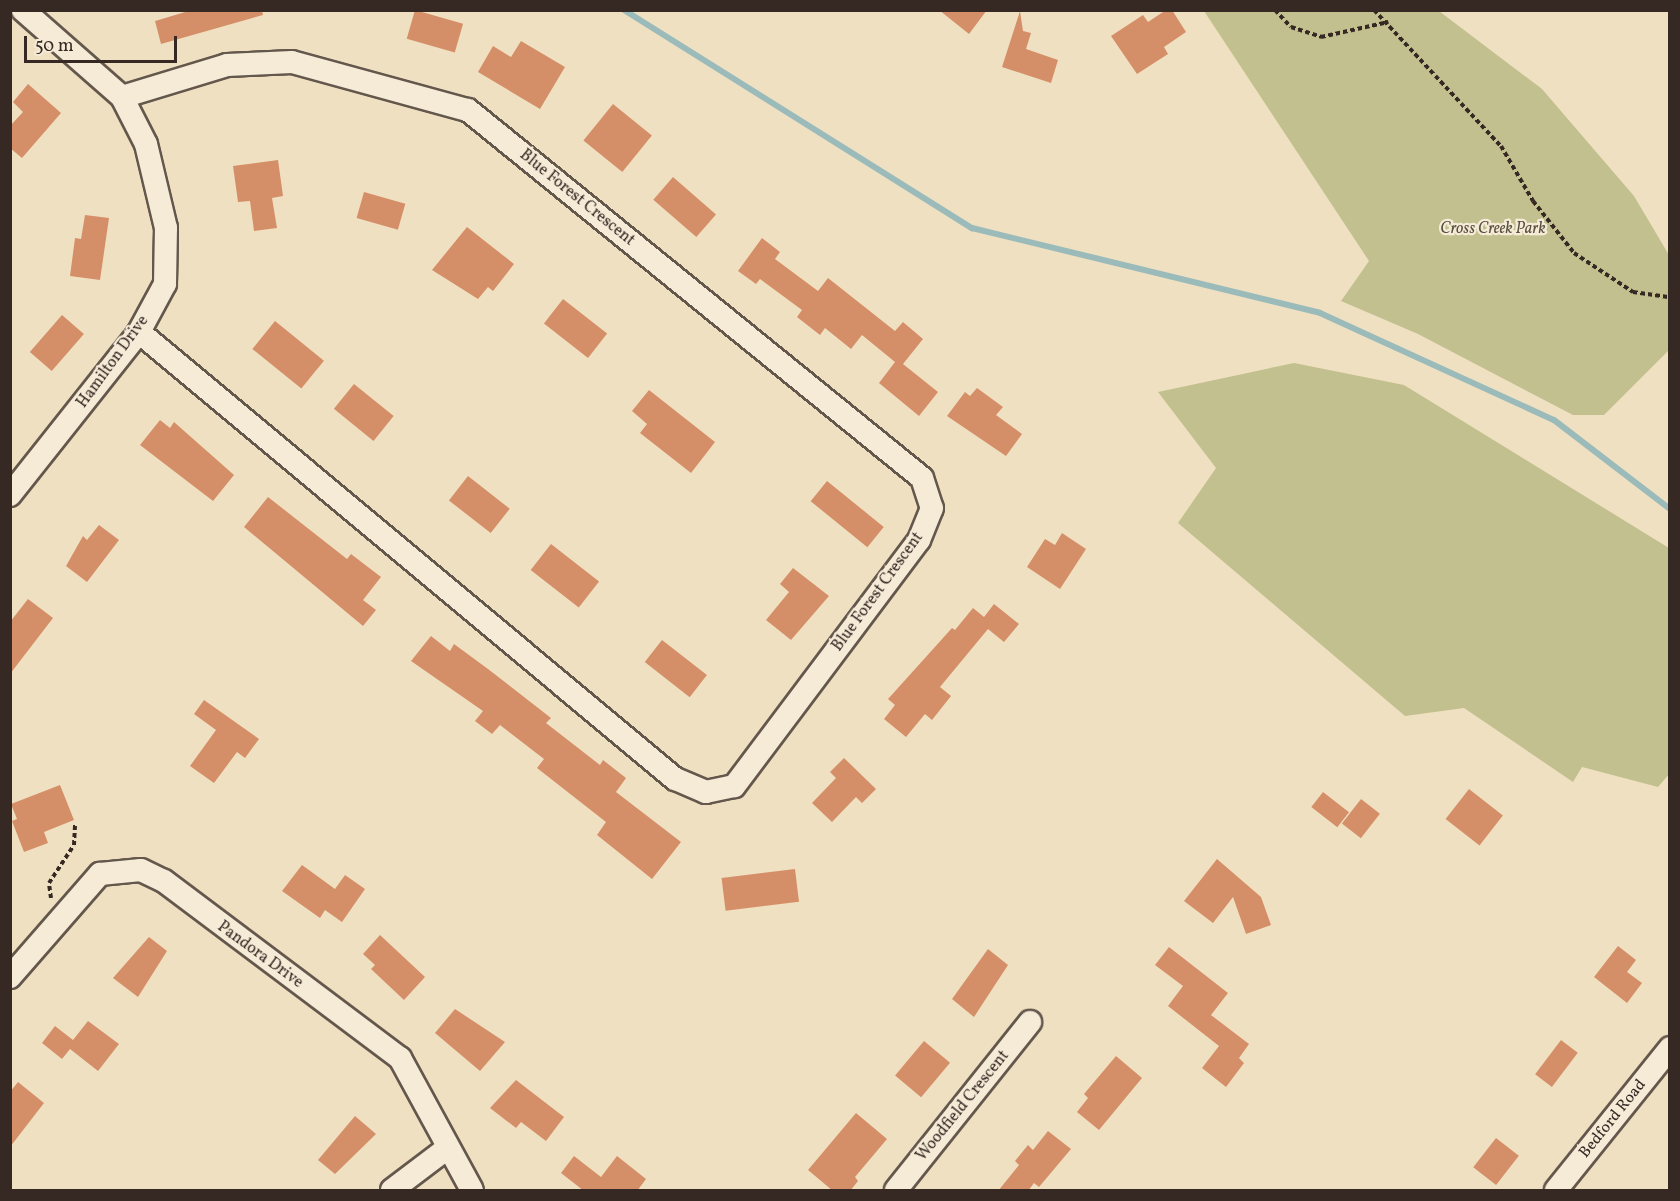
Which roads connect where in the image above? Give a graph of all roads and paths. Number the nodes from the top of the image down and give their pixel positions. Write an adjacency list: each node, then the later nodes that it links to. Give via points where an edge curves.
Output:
1 (23, 10): 5 (street, Hamilton Drive)
2 (1275, 10): 4 (path, via 1292,27 1321,37)
3 (1374, 10): 4 (path)
4 (1388, 22): 6 (path, via 1501,146 1533,201 1574,253 1633,292)
5 (122, 97): 7 (street, Hamilton Drive, via 146,144 166,228 165,284); 7 (street, Blue Forest Crescent, via 227,65 292,62 468,110 922,478 932,508 919,540 734,786 706,792 675,779)
6 (1670, 297)
7 (139, 332): 8 (street, Hamilton Drive)
8 (10, 495)
9 (75, 824): 10 (path, via 74,845 49,883 51,898)
10 (62, 913): 11 (street, Pandora Drive); 14 (street, Pandora Drive, via 100,874 141,870 164,881 400,1058)
11 (10, 977)
12 (1030, 1022): 17 (street, Woodfield Crescent)
13 (1670, 1048): 18 (street, Bedford Road)
14 (446, 1149): 15 (street); 16 (street, Pandora Drive)
15 (392, 1191)
16 (472, 1191)
17 (896, 1191)
18 (1556, 1191)

